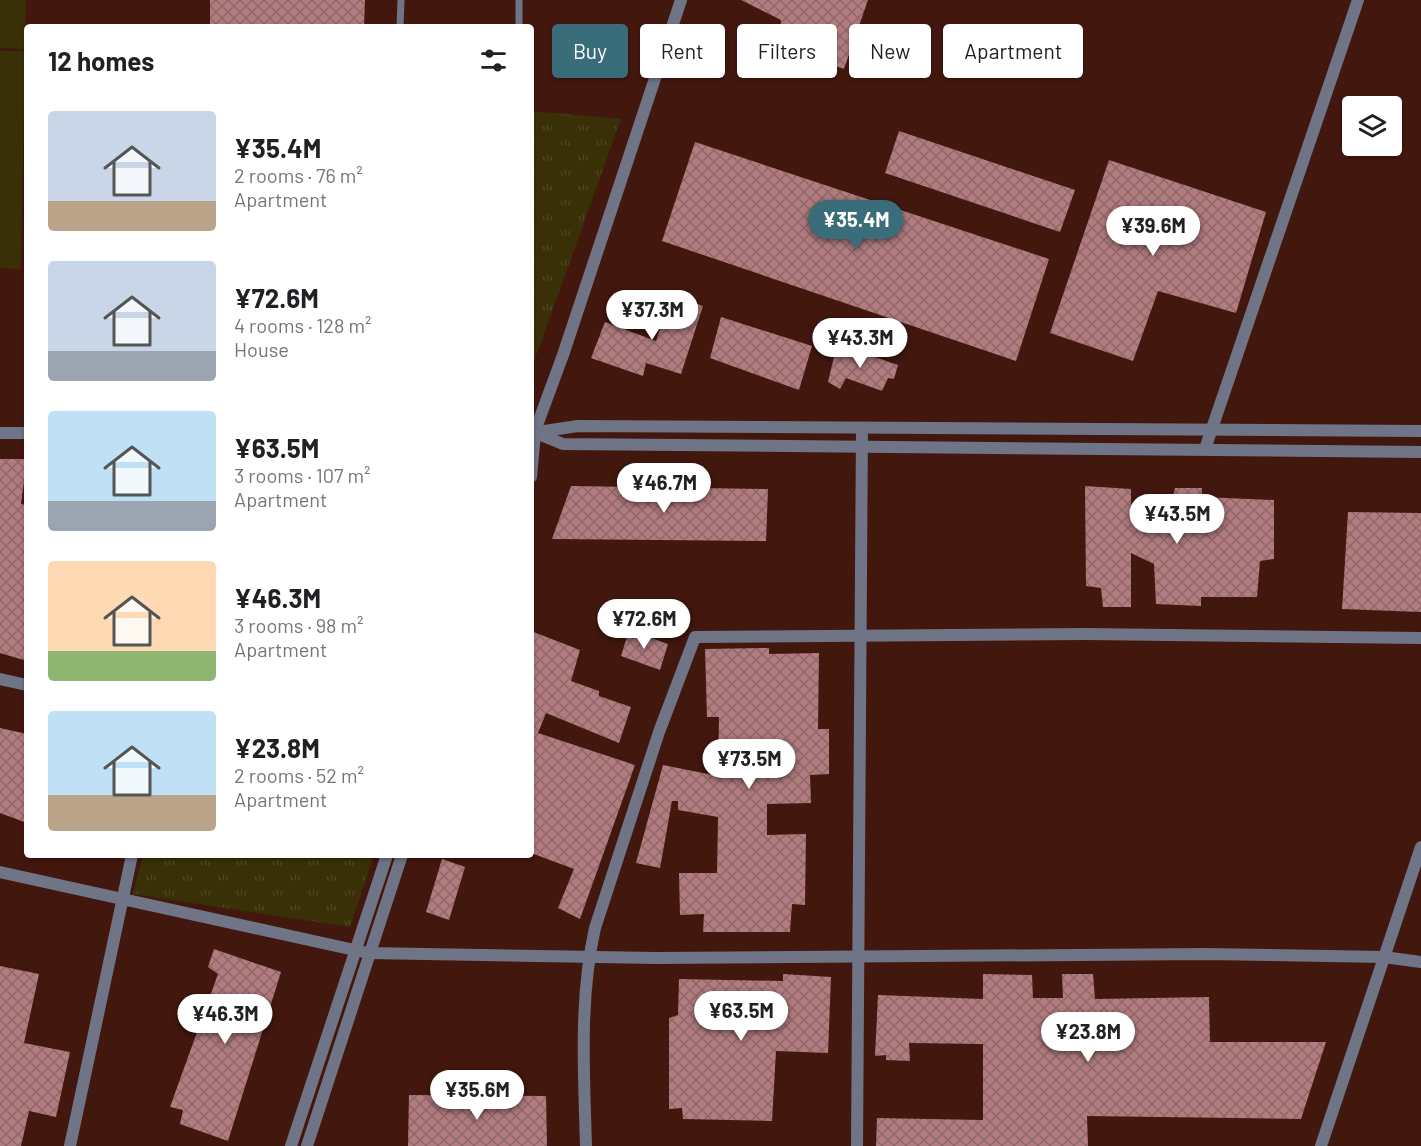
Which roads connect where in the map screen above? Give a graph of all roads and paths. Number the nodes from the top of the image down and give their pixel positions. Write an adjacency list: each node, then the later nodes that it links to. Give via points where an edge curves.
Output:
1 (401, 0): 5 (lane)
2 (519, 0): 6 (lane)
3 (681, 0): 8 (street)
4 (1358, 0): 9 (street)
5 (400, 24)
6 (519, 24)
7 (862, 428): 9 (street); 13 (street, via 578,426); 15 (street)
8 (534, 430)
9 (1212, 430): 10 (street); 16 (street)
10 (1421, 431)
11 (0, 433): 12 (street)
12 (24, 433)
13 (534, 436)
14 (534, 437): 15 (street, via 563,444)
15 (862, 447): 16 (street); 18 (street)
16 (1205, 449): 17 (street)
17 (1421, 452)
18 (861, 635): 19 (street); 30 (street, via 695,637 659,732); 31 (street)
19 (1421, 638)
20 (0, 679): 21 (street)
21 (24, 684)
22 (1421, 847): 32 (street)
23 (131, 858): 27 (street)
24 (386, 858): 28 (street)
25 (401, 858): 29 (street)
26 (0, 872): 27 (street)
27 (123, 898): 28 (street); 34 (street)
28 (355, 950): 29 (street); 35 (street)
29 (368, 953): 30 (street); 36 (street)
30 (589, 956): 31 (street); 37 (street, via 584,1062)
31 (860, 956): 32 (street); 38 (street)
32 (1384, 957): 33 (street); 39 (street)
33 (1421, 962)
34 (70, 1146)
35 (291, 1146)
36 (307, 1146)
37 (586, 1146)
38 (857, 1146)
39 (1321, 1146)

